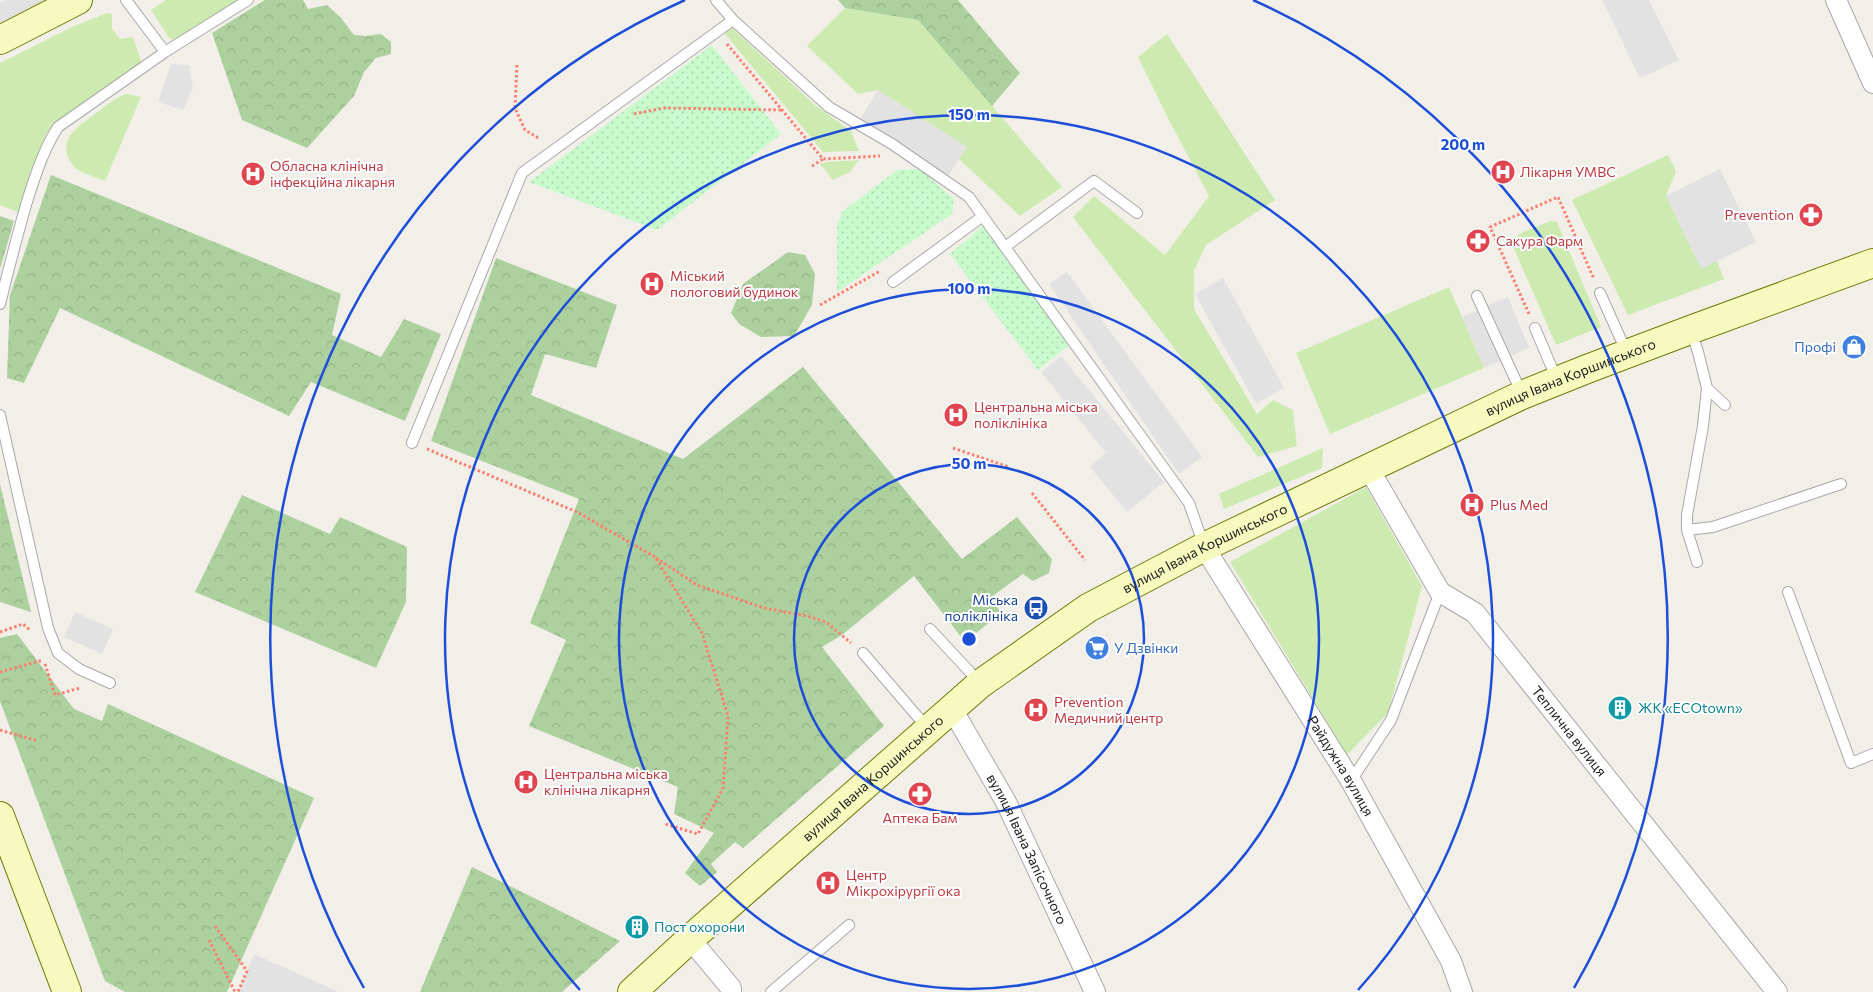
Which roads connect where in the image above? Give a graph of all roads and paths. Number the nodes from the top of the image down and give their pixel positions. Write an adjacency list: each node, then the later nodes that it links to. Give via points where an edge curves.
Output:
1 (78, 0): 8 (street)
2 (126, 0): 9 (lane)
3 (248, 0): 9 (lane)
4 (716, 0): 6 (lane)
5 (1836, 0): 11 (street)
6 (734, 20): 7 (lane); 19 (lane, via 829,107 892,144 969,197)
7 (717, 32): 12 (path); 13 (lane)
8 (0, 40)
9 (165, 52): 25 (lane, via 58,127 39,164)
10 (517, 65): 14 (path, via 515,108 525,130)
11 (1873, 83)
12 (782, 110): 13 (path, via 664,108); 16 (path)
13 (592, 122): 14 (lane)
14 (556, 149): 35 (lane, via 522,173)
15 (881, 156): 16 (path)
16 (823, 158): 17 (path)
17 (812, 166)
18 (1137, 213): 20 (lane, via 1094,181)
19 (983, 216): 20 (lane); 22 (lane)
20 (1006, 247): 42 (lane, via 1189,503)
21 (1873, 263): 28 (street, вулиця Івана Коршинського)
22 (893, 282): 26 (path, via 881,270)
23 (1600, 293): 27 (path, via 1558,197 1490,227); 29 (lane)
24 (1477, 296): 32 (lane)
25 (0, 304)
26 (820, 305)
27 (1536, 328): 30 (lane)
28 (1690, 330): 29 (street, вулиця Івана Коршинського); 31 (lane)
29 (1627, 354): 30 (street, вулиця Івана Коршинського)
30 (1557, 381): 32 (street, вулиця Івана Коршинського)
31 (1706, 388): 33 (lane); 41 (lane, via 1703,426 1688,500)
32 (1522, 395): 38 (street, вулиця Івана Коршинського)
33 (1724, 406)
34 (0, 415): 53 (lane, via 48,628 58,653 80,669)
35 (412, 443): 43 (path, via 577,512)
36 (953, 448): 37 (path)
37 (1009, 467)
38 (1369, 469): 42 (street, вулиця Івана Коршинського); 46 (street, Теплична вулиця)
39 (1841, 484): 41 (lane, via 1713,526)
40 (1032, 493): 44 (path)
41 (1688, 530): 45 (lane)
42 (1204, 547): 54 (street, вулиця Івана Коршинського, via 1088,608); 61 (street, Райдужна вулиця)
43 (655, 557): 51 (path, via 697,585 764,608 826,622); 63 (path, via 702,633 728,716 723,788 698,834)
44 (1085, 560)
45 (1697, 562)
46 (1440, 592): 61 (lane, via 1391,720); 75 (street, Теплична вулиця, via 1475,613)
47 (1788, 592): 60 (lane, via 1851,763)
48 (23, 624): 50 (path)
49 (930, 628): 54 (lane)
50 (0, 632)
51 (863, 653): 57 (lane)
52 (0, 672): 55 (path, via 44,660)
53 (110, 683)
54 (980, 684): 56 (street, вулиця Івана Коршинського)
55 (55, 695)
56 (952, 709): 57 (street, вулиця Івана Коршинського); 73 (street, вулиця Івана Запісочного, via 1006,802)
57 (930, 729): 66 (street, вулиця Івана Коршинського)
58 (0, 730): 59 (path)
59 (38, 741)
60 (1873, 754)
61 (1351, 781): 74 (street, Райдужна вулиця, via 1450,961)
62 (0, 816): 68 (street)
63 (664, 824)
64 (849, 925): 72 (lane)
65 (215, 926): 69 (path, via 247,970)
66 (690, 939): 70 (street, вулиця Івана Коршинського); 71 (street)
67 (209, 940): 69 (path)
68 (67, 992)
69 (236, 992)
70 (632, 992)
71 (731, 992)
72 (771, 992)
73 (1094, 992)
74 (1462, 992)
75 (1777, 992)

